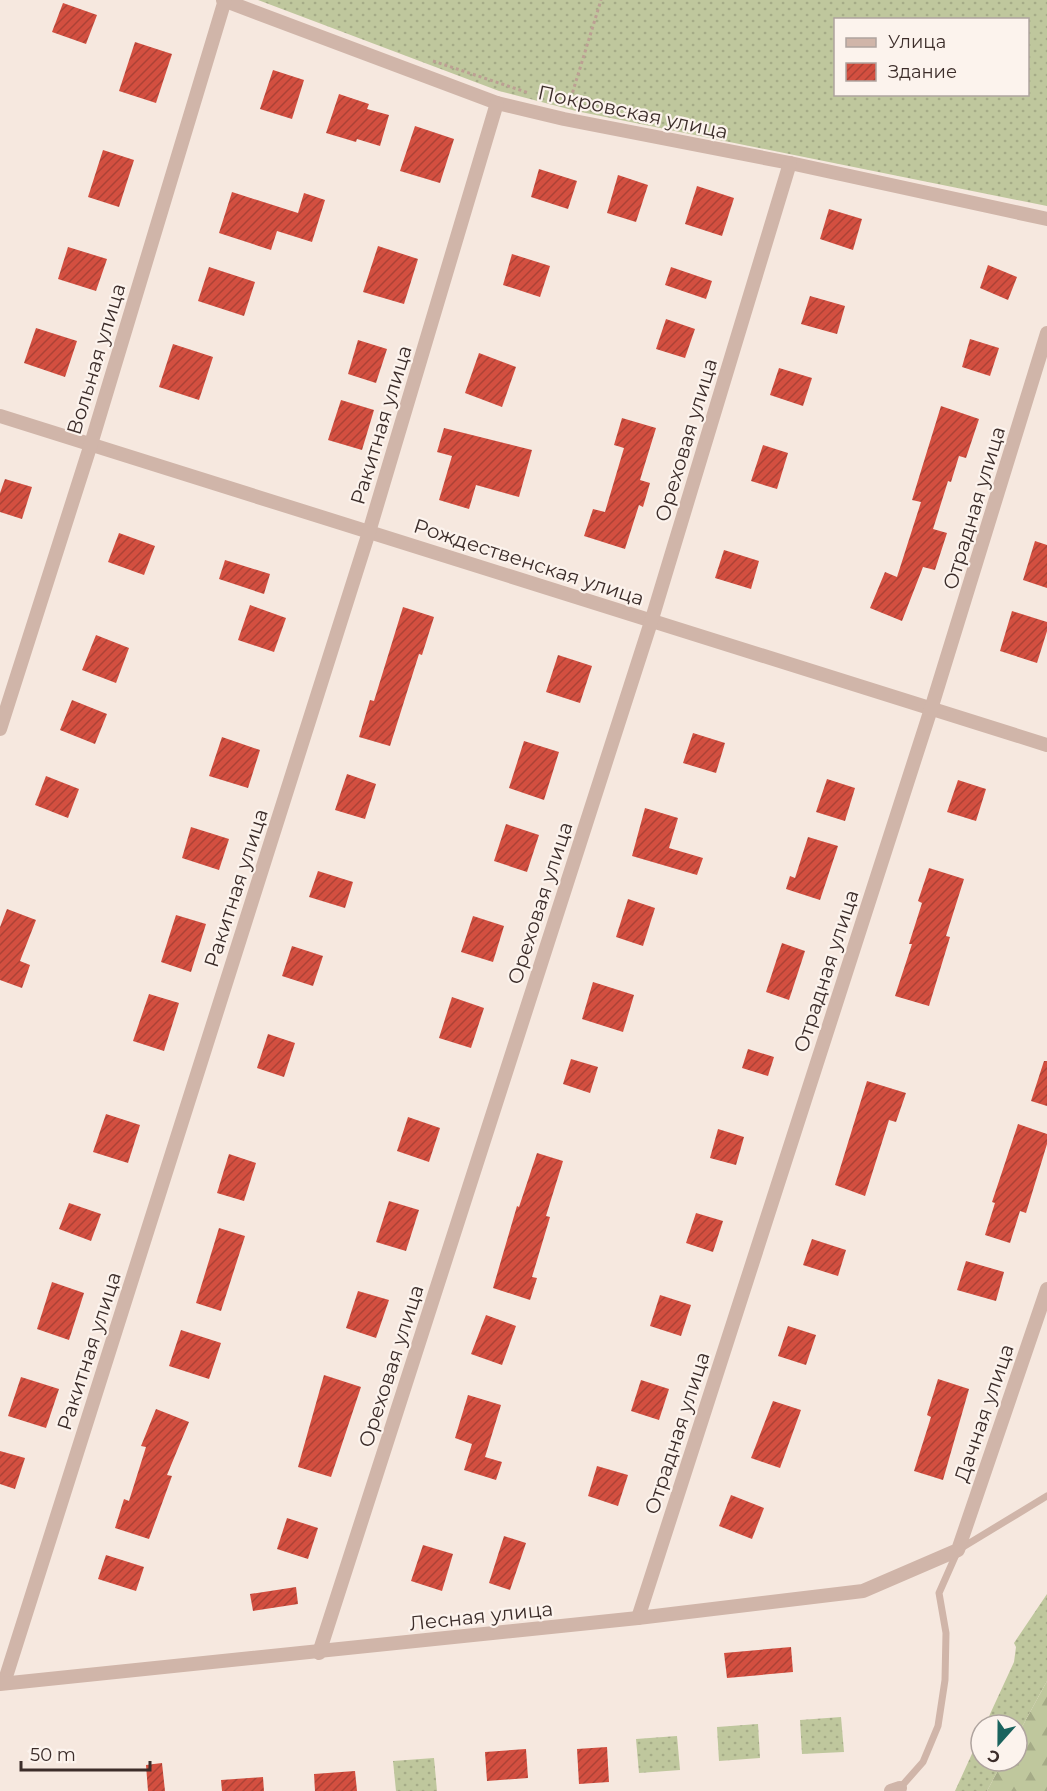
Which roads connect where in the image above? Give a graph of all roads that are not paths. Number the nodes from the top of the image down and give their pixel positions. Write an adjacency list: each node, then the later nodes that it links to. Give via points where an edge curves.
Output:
1 (224, 0): 2 (street, Покровская улица); 7 (street, Вольная улица)
2 (497, 103): 3 (street, Покровская улица); 8 (street, Ракитная улица)
3 (790, 163): 4 (street, Покровская улица); 9 (street, Ореховая улица)
4 (1047, 219)
5 (1047, 333): 10 (street, Отрадная улица)
6 (0, 416): 7 (street, Рождественская улица)
7 (91, 444): 8 (street, Рождественская улица); 11 (street, Вольная улица)
8 (369, 532): 9 (street, Рождественская улица); 18 (street, Ракитная улица)
9 (651, 622): 10 (street, Рождественская улица); 17 (street, Ореховая улица)
10 (931, 709): 12 (street, Рождественская улица); 16 (street, Отрадная улица)
11 (0, 729)
12 (1047, 745)
13 (1047, 1289): 15 (street, Дачная улица)
14 (1047, 1496): 15 (lane)
15 (958, 1550): 16 (street, Лесная улица, via 863,1590); 19 (lane, via 939,1593 946,1633 945,1680 938,1726 923,1762)
16 (638, 1618): 17 (street, Лесная улица)
17 (319, 1653): 18 (street, Лесная улица)
18 (2, 1683)
19 (897, 1790)

